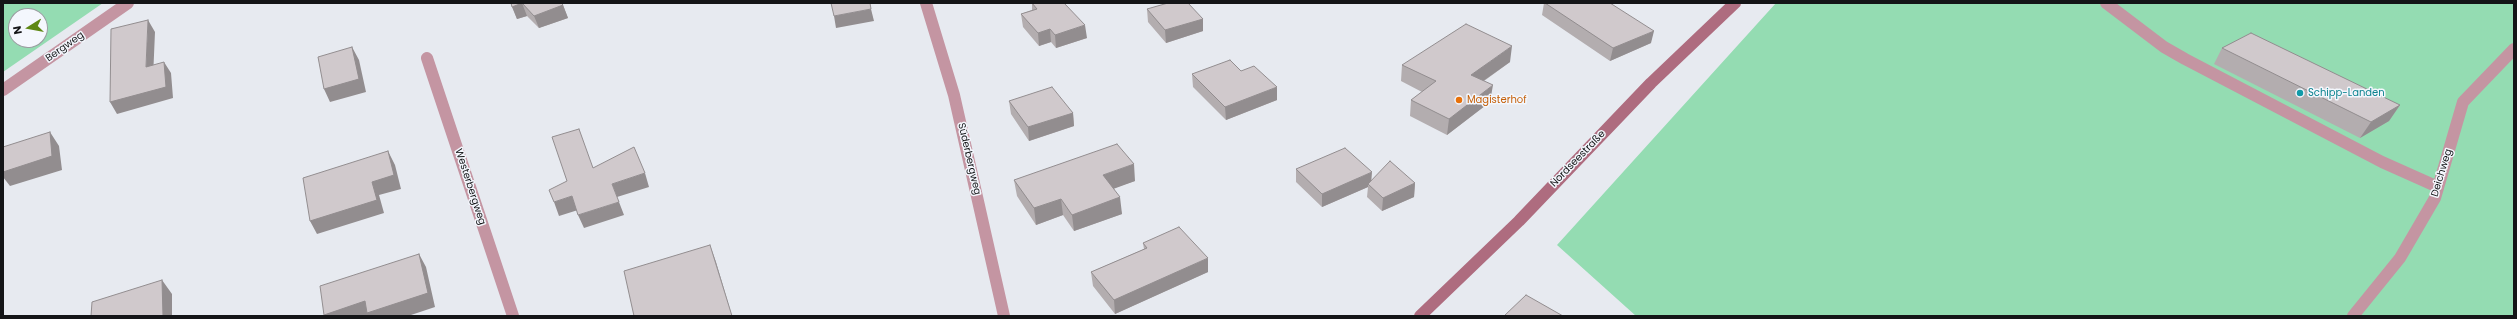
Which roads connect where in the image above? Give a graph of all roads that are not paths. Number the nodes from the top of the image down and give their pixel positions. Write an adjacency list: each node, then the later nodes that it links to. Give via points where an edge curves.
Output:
1 (128, 3): 7 (street, Bergweg)
2 (926, 3): 10 (street, Süderbergweg, via 954,95)
3 (1735, 3): 11 (main road, Nordseestraße, via 1651,83 1519,221)
4 (2106, 3): 8 (street, via 2164,47 2185,59 2382,162)
5 (2514, 49): 8 (street, Deichweg, via 2463,102)
6 (427, 58): 9 (street, Westerbergweg)
7 (3, 90)
8 (2438, 187): 12 (street, Deichweg, via 2400,258)
9 (513, 316)
10 (1004, 316)
11 (1420, 316)
12 (2353, 316)

